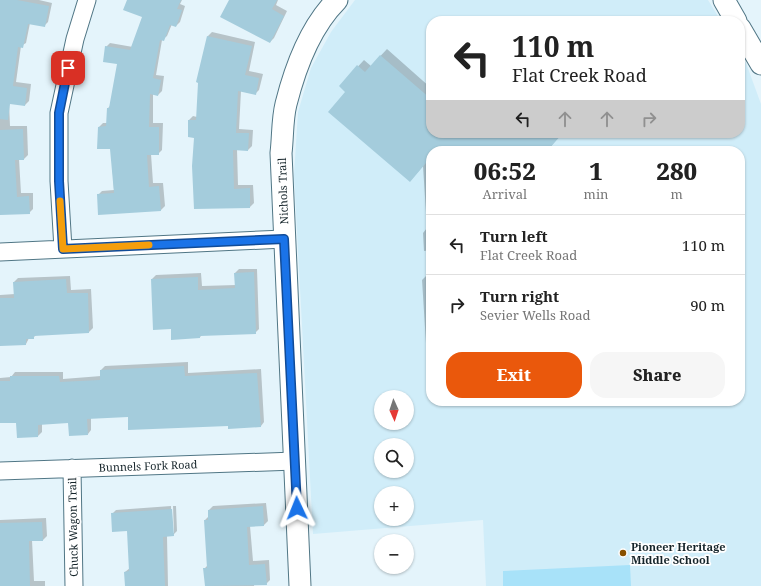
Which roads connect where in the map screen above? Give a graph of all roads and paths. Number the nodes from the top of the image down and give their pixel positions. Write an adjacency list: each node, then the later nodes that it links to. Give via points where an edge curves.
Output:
1 (87, 0): 8 (street, via 75,39 59,113)
2 (337, 0): 7 (street, Nichols Trail, via 315,30 299,60 286,105 281,153)
3 (724, 0): 4 (street)
4 (733, 16)
5 (745, 37): 6 (street)
6 (761, 64)
7 (284, 239): 8 (street); 10 (street, Nichols Trail)
8 (63, 249): 9 (street)
9 (0, 252)
10 (295, 461): 11 (street, Bunnels Fork Road); 14 (street, Nichols Trail)
11 (72, 468): 12 (street, Bunnels Fork Road); 13 (street, Chuck Wagon Trail)
12 (0, 471)
13 (74, 586)
14 (300, 586)

